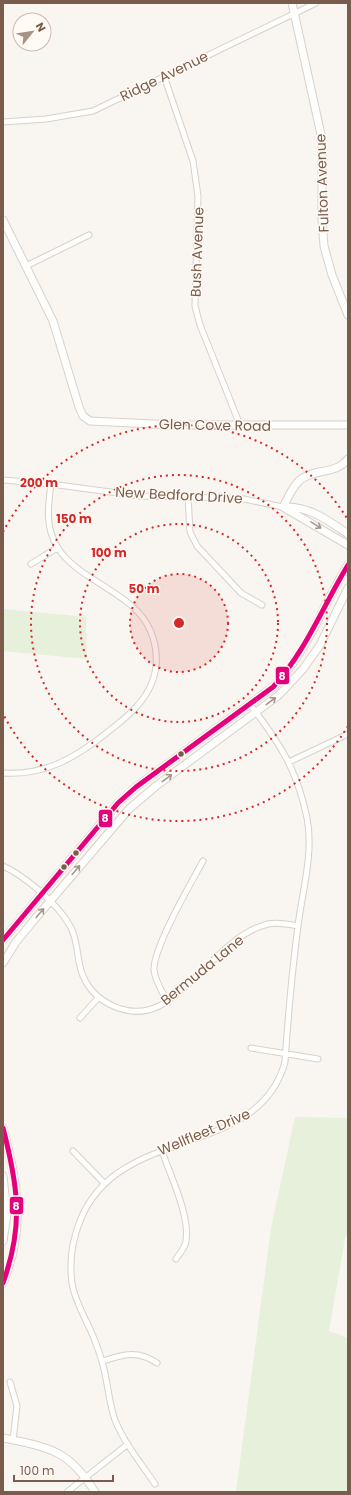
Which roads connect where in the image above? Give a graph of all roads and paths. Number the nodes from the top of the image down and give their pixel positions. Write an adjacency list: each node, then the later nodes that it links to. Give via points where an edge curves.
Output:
1 (292, 3): 3 (main road, Fulton Avenue)
2 (316, 3): 3 (street, Ridge Avenue)
3 (294, 13): 4 (street, Ridge Avenue); 9 (main road, Fulton Avenue, via 322,139 324,246)
4 (164, 76): 5 (street, Ridge Avenue, via 93,110); 10 (street, Bush Avenue, via 192,161 198,196 195,306 200,325)
5 (3, 122)
6 (3, 220): 8 (main road)
7 (89, 235): 8 (street)
8 (26, 266): 10 (main road, Glen Cove Road, via 53,321 83,416 99,423)
9 (348, 315)
10 (240, 425): 11 (main road, Glen Cove Road)
11 (348, 425)
12 (348, 459): 16 (main road, via 341,466 298,481)
13 (3, 480): 14 (street, New Bedford Drive)
14 (51, 484): 15 (street, New Bedford Drive, via 140,496); 19 (street, via 47,514)
15 (188, 496): 16 (street, New Bedford Drive, via 239,498); 23 (street, via 190,532 197,546 241,593)
16 (283, 507): 17 (main road, New Bedford Drive, via 296,506 323,517); 18 (main road, New Bedford Drive, one-way to 18)
17 (348, 534)
18 (348, 545)
19 (57, 548): 20 (street); 28 (street, via 74,565 127,602 141,615 152,633 157,666 151,686 139,704 92,745 70,759 44,770 19,774)
20 (31, 564)
21 (348, 565): 24 (main road, via 294,663 273,687)
22 (348, 588): 25 (main road, one-way to 22, via 279,695 303,669 320,645)
23 (262, 605)
24 (249, 704): 25 (street, Wellfleet Drive); 31 (main road, via 118,803)
25 (256, 712): 27 (street, Wellfleet Drive); 32 (main road, one-way to 25, via 128,810 156,786)
26 (348, 734): 27 (street)
27 (289, 762): 33 (street, Wellfleet Drive, via 307,819 308,833 307,865)
28 (3, 773)
29 (203, 861): 37 (street, via 180,903 156,958 154,970)
30 (3, 866): 31 (street, Bermuda Lane)
31 (42, 894): 32 (street, Bermuda Lane); 34 (main road)
32 (50, 900): 35 (main road, one-way to 32, via 16,942); 36 (street, Bermuda Lane, via 70,926 76,940 83,976)
33 (298, 926): 37 (street, Bermuda Lane, via 268,924 238,939); 40 (street, Wellfleet Drive)
34 (3, 940)
35 (3, 963)
36 (98, 998): 37 (street, Bermuda Lane, via 124,1010 138,1011 158,1007); 38 (street)
37 (167, 1001)
38 (80, 1018)
39 (251, 1048): 40 (street)
40 (286, 1053): 41 (street); 44 (street, Wellfleet Drive, via 278,1083 256,1109 235,1122)
41 (318, 1059)
42 (3, 1128): 49 (main road, via 15,1170 18,1216 15,1246)
43 (73, 1151): 46 (street)
44 (162, 1151): 46 (street, Wellfleet Drive, via 134,1162); 48 (street, via 184,1214 186,1240)
45 (3, 1176): 47 (main road, via 7,1214)
46 (104, 1183): 50 (street, Wellfleet Drive, via 90,1201 74,1234 71,1251 72,1284)
47 (3, 1242)
48 (176, 1259)
49 (3, 1283)
50 (103, 1361): 51 (street, via 130,1354 146,1356); 55 (street, Wellfleet Drive, via 109,1403)
51 (157, 1363)
52 (10, 1382): 54 (street, via 17,1406)
53 (3, 1438): 54 (main road)
54 (13, 1440): 56 (main road, via 33,1443 56,1451 74,1464)
55 (128, 1444): 56 (street); 57 (street, Wellfleet Drive)
56 (85, 1477): 58 (street); 59 (main road)
57 (154, 1484)
58 (67, 1492)
59 (95, 1492)

